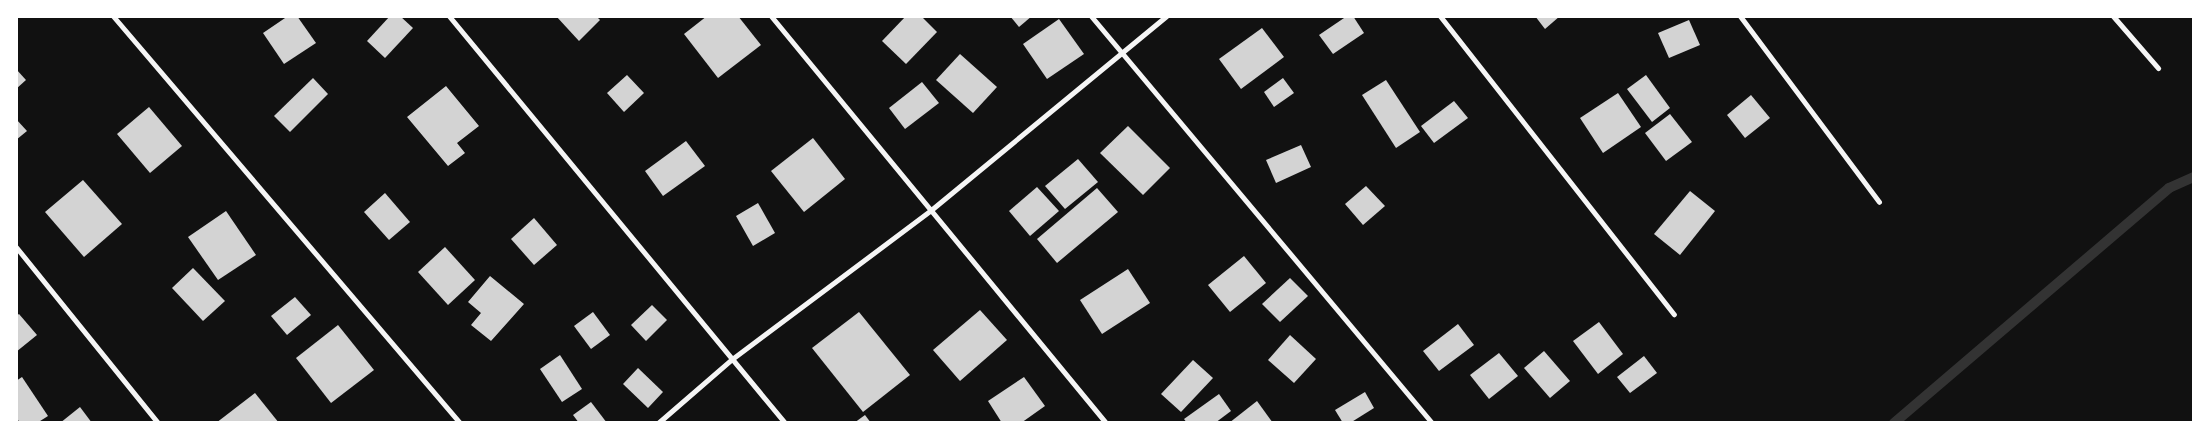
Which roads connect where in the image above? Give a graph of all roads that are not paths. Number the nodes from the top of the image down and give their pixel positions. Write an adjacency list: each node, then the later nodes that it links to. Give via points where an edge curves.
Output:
1 (113, 16): 17 (street)
2 (449, 16): 15 (street)
3 (771, 16): 12 (street)
4 (1091, 16): 9 (street)
5 (1166, 16): 9 (street)
6 (1440, 16): 14 (street)
7 (1740, 16): 11 (street)
8 (2113, 16): 10 (street)
9 (1122, 54): 12 (street); 21 (street)
10 (2158, 68)
11 (1879, 202)
12 (931, 210): 15 (street); 20 (street)
13 (16, 247): 16 (street)
14 (1674, 314)
15 (732, 359): 18 (street); 19 (street)
16 (158, 423)
17 (460, 423)
18 (658, 423)
19 (784, 423)
20 (1106, 423)
21 (1432, 423)

